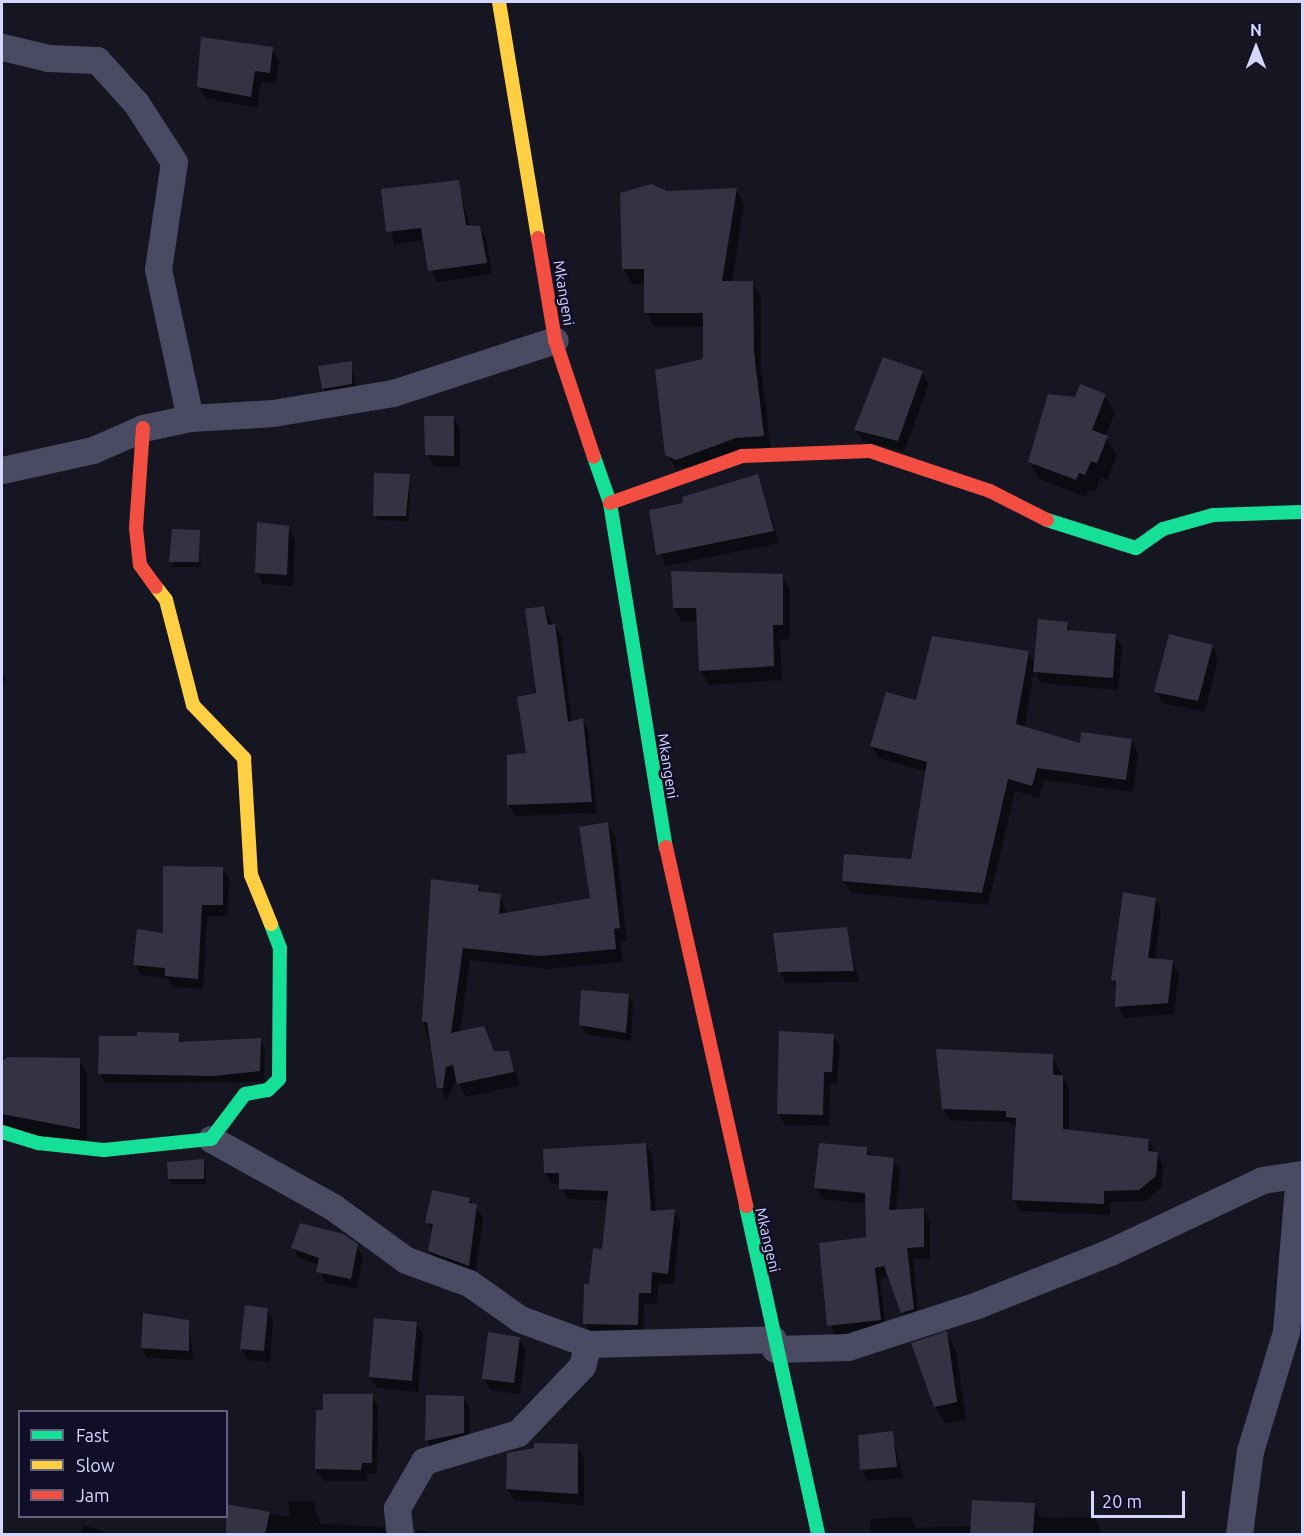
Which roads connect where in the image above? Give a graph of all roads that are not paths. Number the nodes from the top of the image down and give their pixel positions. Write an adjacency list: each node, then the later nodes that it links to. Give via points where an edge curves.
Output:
1 (499, 2): 3 (street, Mkangeni)
2 (2, 47): 4 (street, via 48,58 97,60 136,103 174,162 158,269)
3 (555, 340): 4 (street, via 393,393 273,412); 7 (street, Mkangeni)
4 (190, 418): 5 (street)
5 (143, 428): 6 (street, via 93,450); 10 (street, via 136,528 140,565 166,600 193,705 244,758 251,875 280,948 279,1079 267,1090 245,1094)
6 (2, 470)
7 (610, 503): 8 (street, via 742,456 870,452 990,491 1065,529 1136,548 1163,529 1213,515); 13 (street, Mkangeni, via 660,819)
8 (1302, 512)
9 (2, 1132): 10 (street, via 39,1143 104,1150)
10 (211, 1139): 12 (street, via 333,1207 406,1260 469,1283 520,1319)
11 (1301, 1174): 13 (street, via 1262,1180 1110,1252 977,1305 848,1347); 16 (street, via 1286,1332 1250,1451)
12 (588, 1344): 13 (street); 14 (street, via 582,1366 518,1433 424,1461 397,1508)
13 (774, 1344): 15 (street, Mkangeni)
14 (400, 1534)
15 (818, 1534)
16 (1239, 1534)

